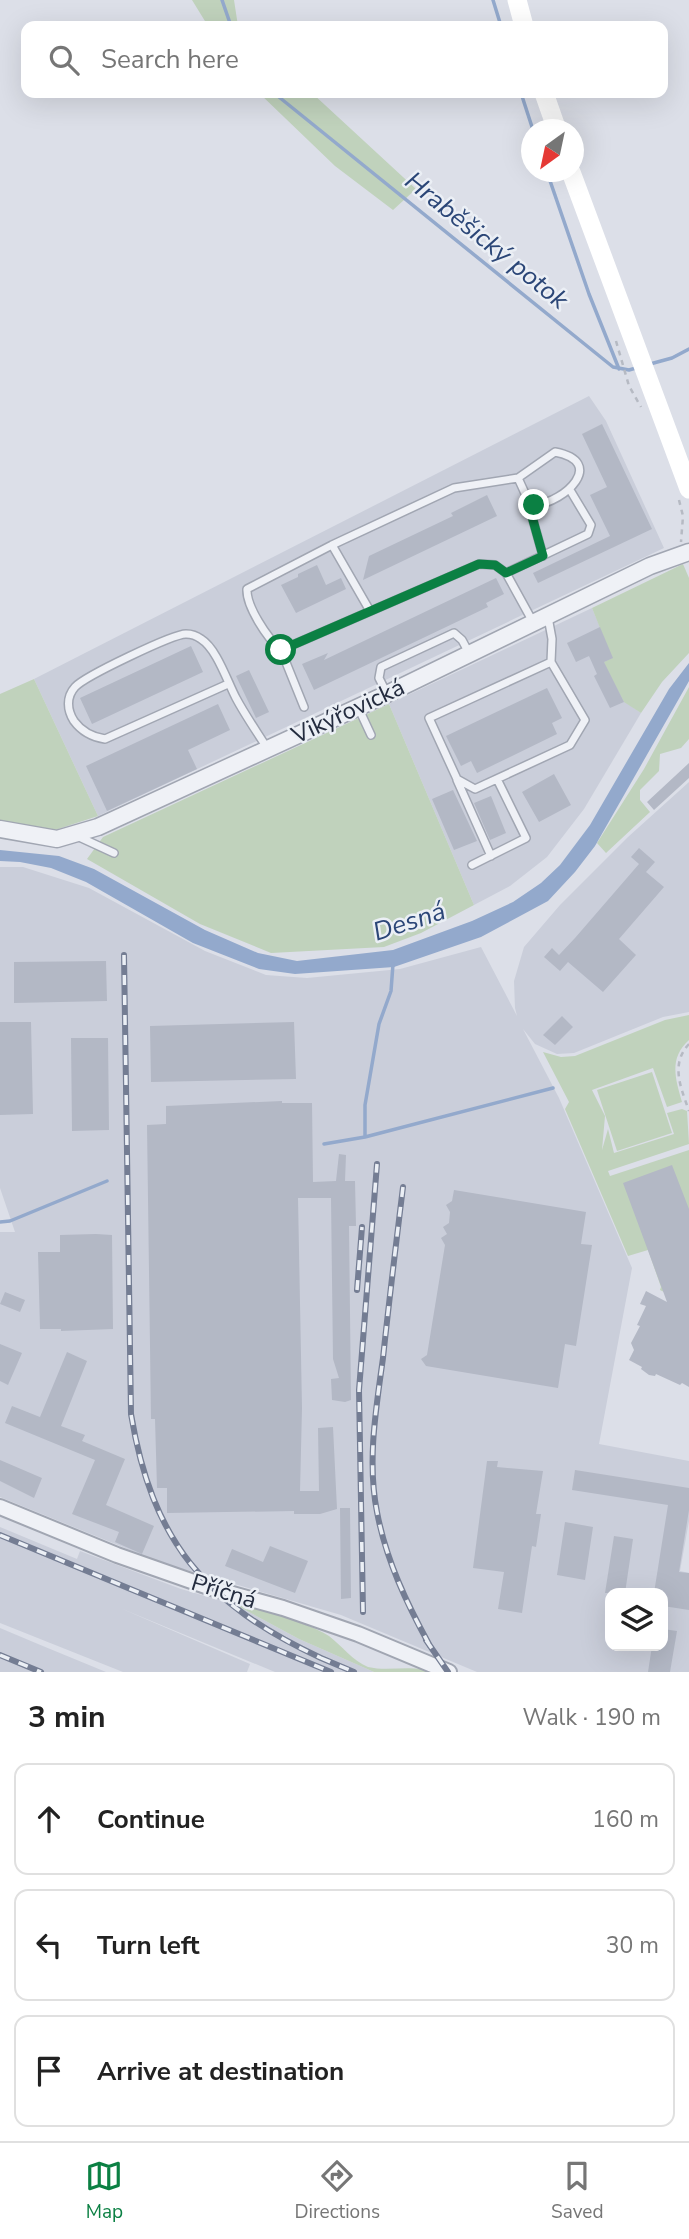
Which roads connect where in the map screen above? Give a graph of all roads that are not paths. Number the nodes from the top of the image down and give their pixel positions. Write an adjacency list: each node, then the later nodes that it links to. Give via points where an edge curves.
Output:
1 (517, 0): 2 (main road)
2 (523, 21)
3 (546, 98): 4 (main road)
4 (553, 119)
5 (574, 182): 7 (main road, via 629,356 647,378)
6 (518, 478): 8 (lane, via 555,452 579,464 577,483); 9 (lane); 10 (lane, via 454,488)
7 (689, 489)
8 (570, 490): 9 (lane, via 544,505); 12 (lane, via 591,525 588,534)
9 (532, 503): 12 (lane)
10 (332, 545): 14 (lane); 16 (lane, via 247,589 246,598)
11 (689, 552): 15 (street, Vikýřovická)
12 (543, 556): 13 (lane)
13 (506, 573): 14 (lane, via 495,565 479,564); 15 (lane)
14 (370, 611): 16 (lane)
15 (540, 619): 17 (street, Vikýřovická); 18 (lane, via 552,639)
16 (281, 650): 21 (lane)
17 (469, 653): 20 (street, Vikýřovická); 20 (lane, via 454,633 381,667)
18 (551, 663): 25 (lane, via 429,718); 26 (lane, via 585,720 570,745)
19 (228, 684): 19 (lane, via 208,644 188,634 81,682 70,695 68,710 83,730 105,739); 24 (lane)
20 (387, 694): 22 (street, Vikýřovická)
21 (304, 707)
22 (358, 707): 23 (lane); 24 (street, Vikýřovická)
23 (371, 735)
24 (267, 749): 28 (street, Vikýřovická)
25 (457, 779): 26 (lane, via 475,789); 30 (lane)
26 (497, 779): 30 (lane, via 526,838)
27 (0, 829): 28 (street, Vikýřovická, via 57,839)
28 (73, 835): 29 (lane)
29 (114, 853)
30 (491, 856): 31 (lane)
31 (472, 865)
32 (0, 1507): 33 (street, Příčná, via 117,1555 358,1634)
33 (449, 1672)

